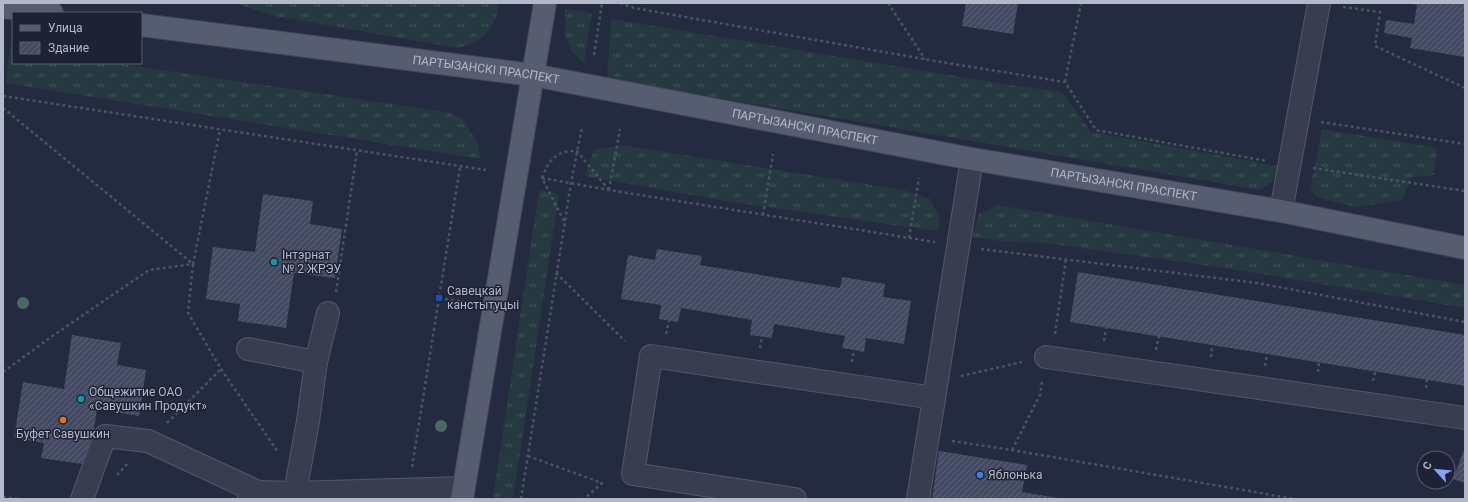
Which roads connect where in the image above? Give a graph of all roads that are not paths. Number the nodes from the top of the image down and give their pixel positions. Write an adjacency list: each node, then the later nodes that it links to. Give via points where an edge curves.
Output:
1 (545, 3): 6 (main road)
2 (1328, 4): 8 (lane)
3 (3, 7): 4 (main road)
4 (44, 12)
5 (142, 24): 6 (main road, ПАРТЫЗАНСКІ ПРАСПЕКТ)
6 (533, 75): 7 (main road, ПАРТЫЗАНСКІ ПРАСПЕКТ); 17 (main road)
7 (972, 159): 8 (main road, ПАРТЫЗАНСКІ ПРАСПЕКТ); 14 (lane)
8 (1281, 211): 9 (main road, ПАРТЫЗАНСКІ ПРАСПЕКТ)
9 (1465, 248)
10 (328, 313): 13 (lane)
11 (248, 349): 13 (lane)
12 (1046, 357): 15 (lane)
13 (316, 362): 16 (lane)
14 (936, 390): 20 (lane, via 651,356 633,474); 21 (lane)
15 (1465, 418)
16 (296, 487): 17 (lane); 18 (lane)
17 (462, 493)
18 (254, 495): 19 (lane, via 148,441 105,436)
19 (82, 499)
20 (795, 499)
21 (918, 499)

